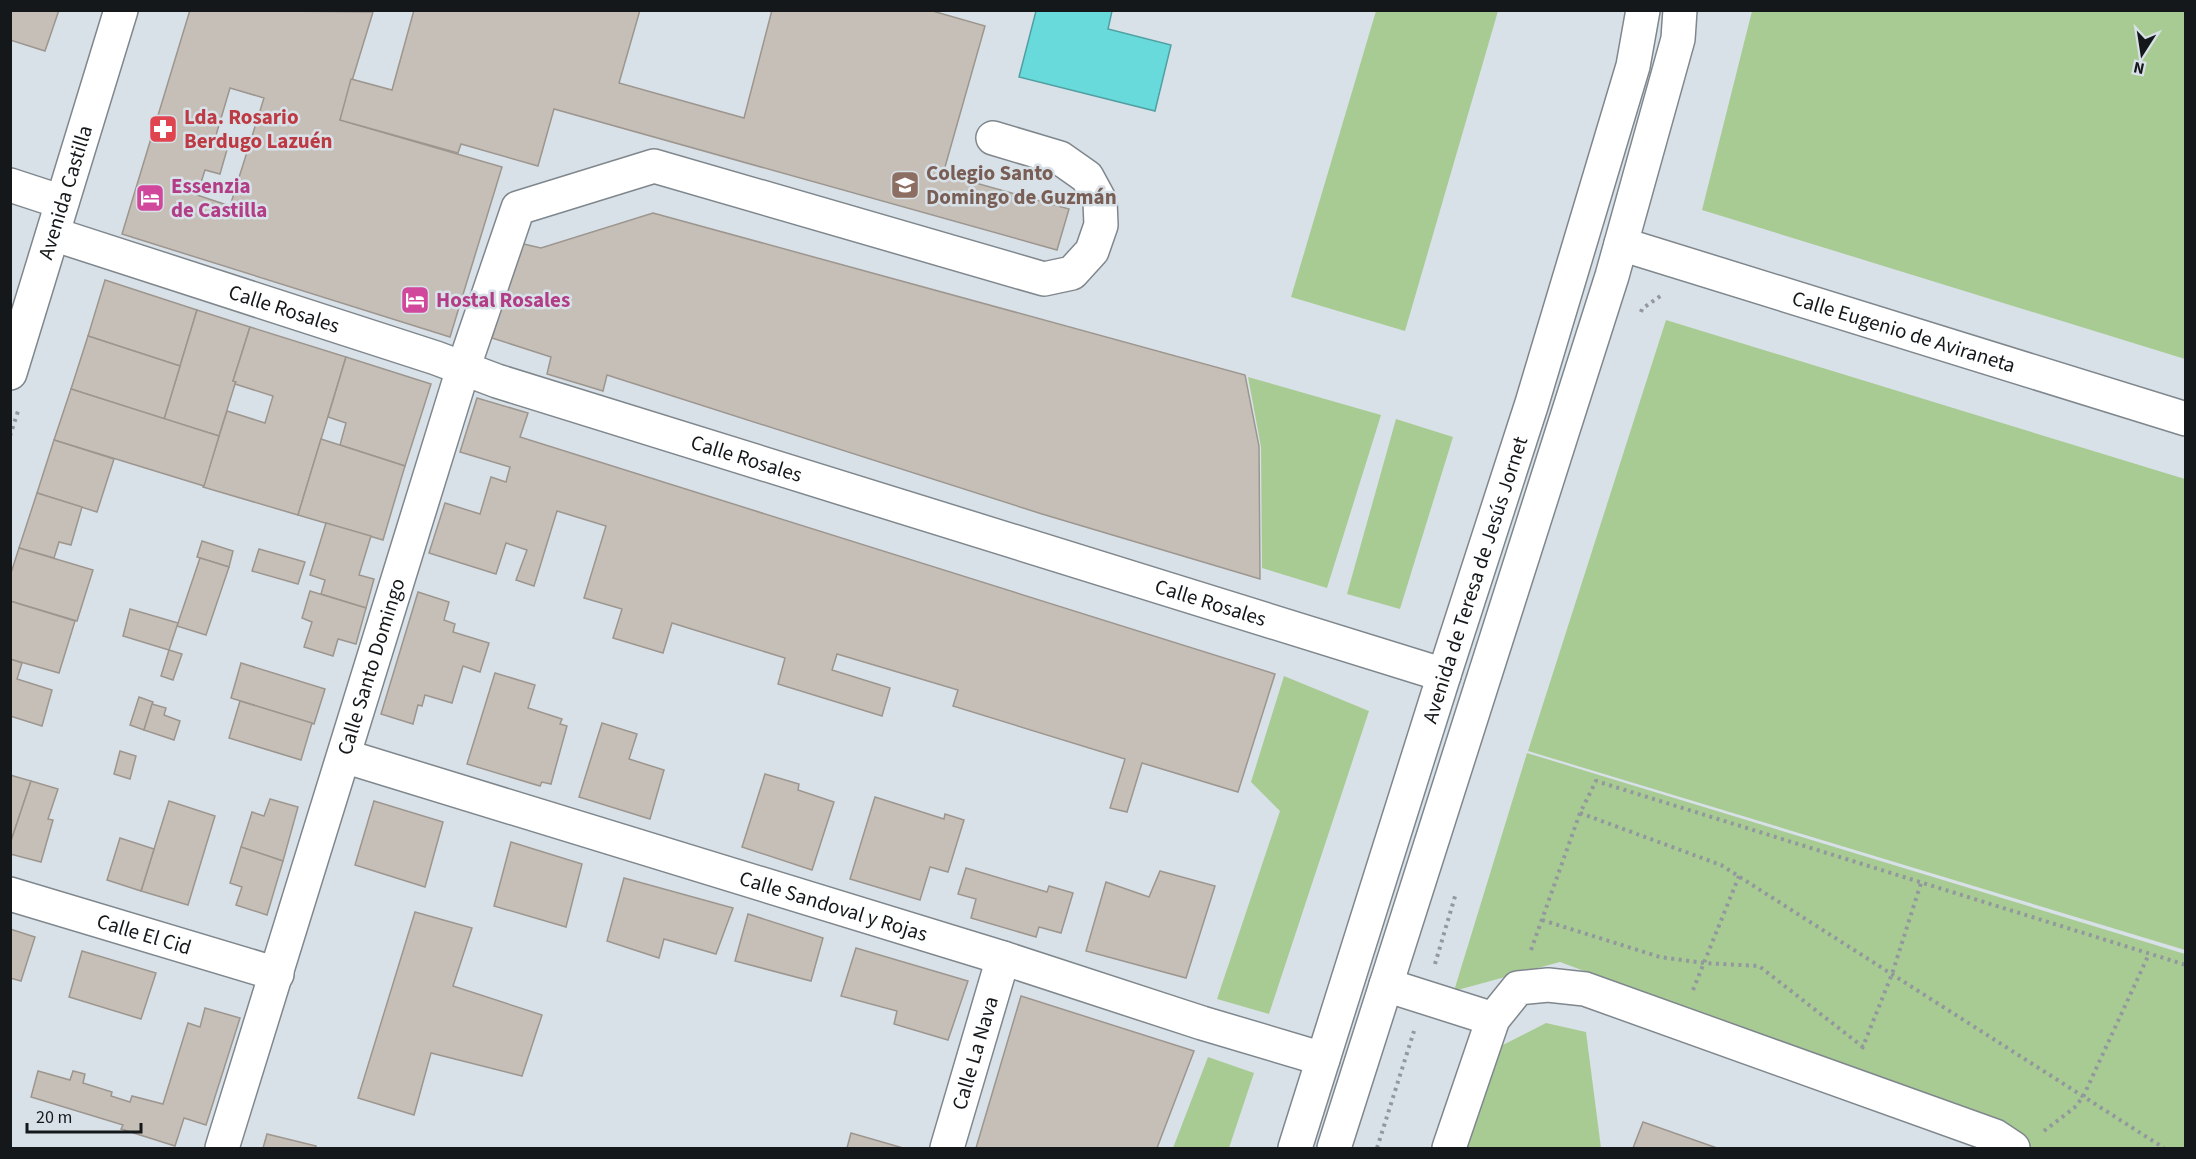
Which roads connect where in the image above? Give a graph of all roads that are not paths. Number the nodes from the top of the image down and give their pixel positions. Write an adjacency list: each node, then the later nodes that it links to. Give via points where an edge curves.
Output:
1 (121, 10): 6 (street, Avenida Castilla)
2 (1643, 10): 12 (street, Avenida de Teresa de Jesús Jornet, via 1633,66 1535,393)
3 (1680, 10): 8 (street, Avenida de Teresa de Jesús Jornet, via 1678,39)
4 (993, 138): 9 (street, Calle Santo Domingo, via 1060,158 1088,177 1100,201 1101,225 1092,251 1072,273 1044,279 654,166 518,208)
5 (10, 185): 6 (street)
6 (63, 202): 7 (street, Avenida Castilla)
7 (53, 234): 9 (street, Calle Rosales); 10 (street, Avenida Castilla)
8 (1621, 244): 11 (street, Calle Eugenio de Aviraneta); 17 (street, Avenida de Teresa de Jesús Jornet)
9 (463, 369): 12 (street, Calle Rosales); 13 (street, Calle Santo Domingo)
10 (10, 373)
11 (2186, 419)
12 (1444, 675): 19 (street, Avenida de Teresa de Jesús Jornet)
13 (344, 756): 15 (street, Calle Sandoval y Rojas); 16 (street, Calle Santo Domingo)
14 (10, 894): 16 (street, Calle El Cid)
15 (1003, 958): 19 (street, Calle Sandoval y Rojas); 22 (street, Calle La Nava)
16 (276, 975): 21 (street, Calle Santo Domingo)
17 (1386, 985): 18 (street); 24 (street, Avenida de Teresa de Jesús Jornet)
18 (1493, 1019): 20 (street, via 1518,988 1548,985 1585,989 1995,1136); 25 (street)
19 (1323, 1059): 23 (street, Avenida de Teresa de Jesús Jornet)
20 (2026, 1142)
21 (222, 1149)
22 (947, 1149)
23 (1296, 1149)
24 (1334, 1149)
25 (1449, 1149)

